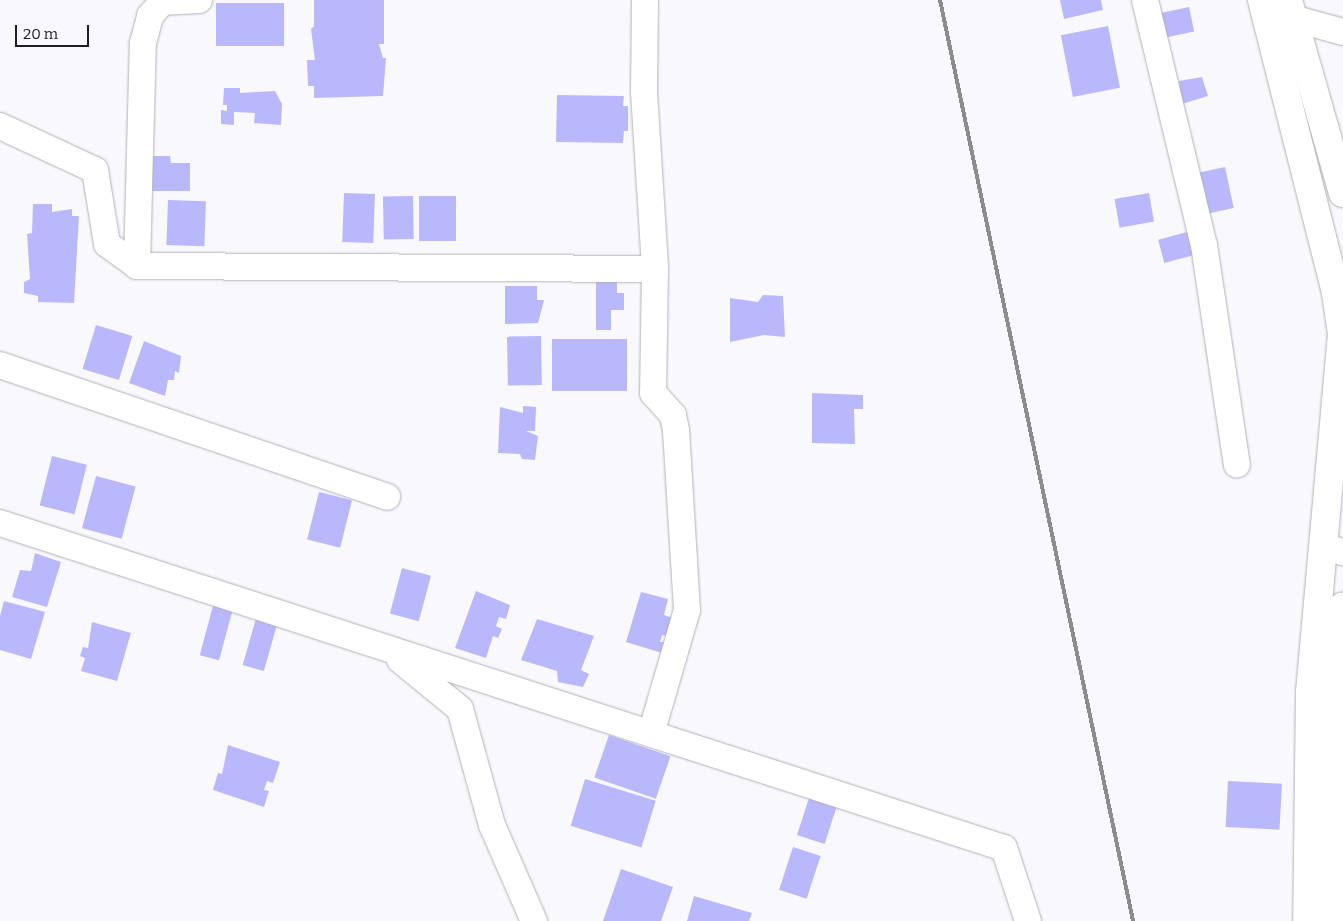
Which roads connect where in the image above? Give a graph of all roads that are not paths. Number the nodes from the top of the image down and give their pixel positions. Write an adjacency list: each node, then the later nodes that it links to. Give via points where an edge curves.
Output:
1 (199, 0): 9 (street, via 162,2 150,16 143,43)
2 (645, 0): 10 (street, via 644,92)
3 (1145, 0): 13 (street, via 1204,245)
4 (1262, 0): 12 (street, via 1336,293 1342,334)
5 (1290, 9): 6 (street); 8 (street)
6 (1343, 32)
7 (0, 126): 9 (street, via 95,170 106,244)
8 (1343, 193)
9 (137, 266): 10 (street)
10 (655, 269): 19 (street, via 653,393 673,415 676,430 688,610)
11 (0, 365): 14 (street)
12 (1342, 373): 16 (street)
13 (1237, 465)
14 (387, 497)
15 (0, 523): 18 (street)
16 (1334, 550): 23 (street, via 1310,691)
17 (1343, 606): 20 (street)
18 (388, 650): 19 (street); 21 (street, via 460,709 492,824)
19 (651, 734): 22 (street, via 1004,848)
20 (1337, 792): 24 (street)
21 (534, 921)
22 (1028, 921)
23 (1307, 921)
24 (1335, 921)

